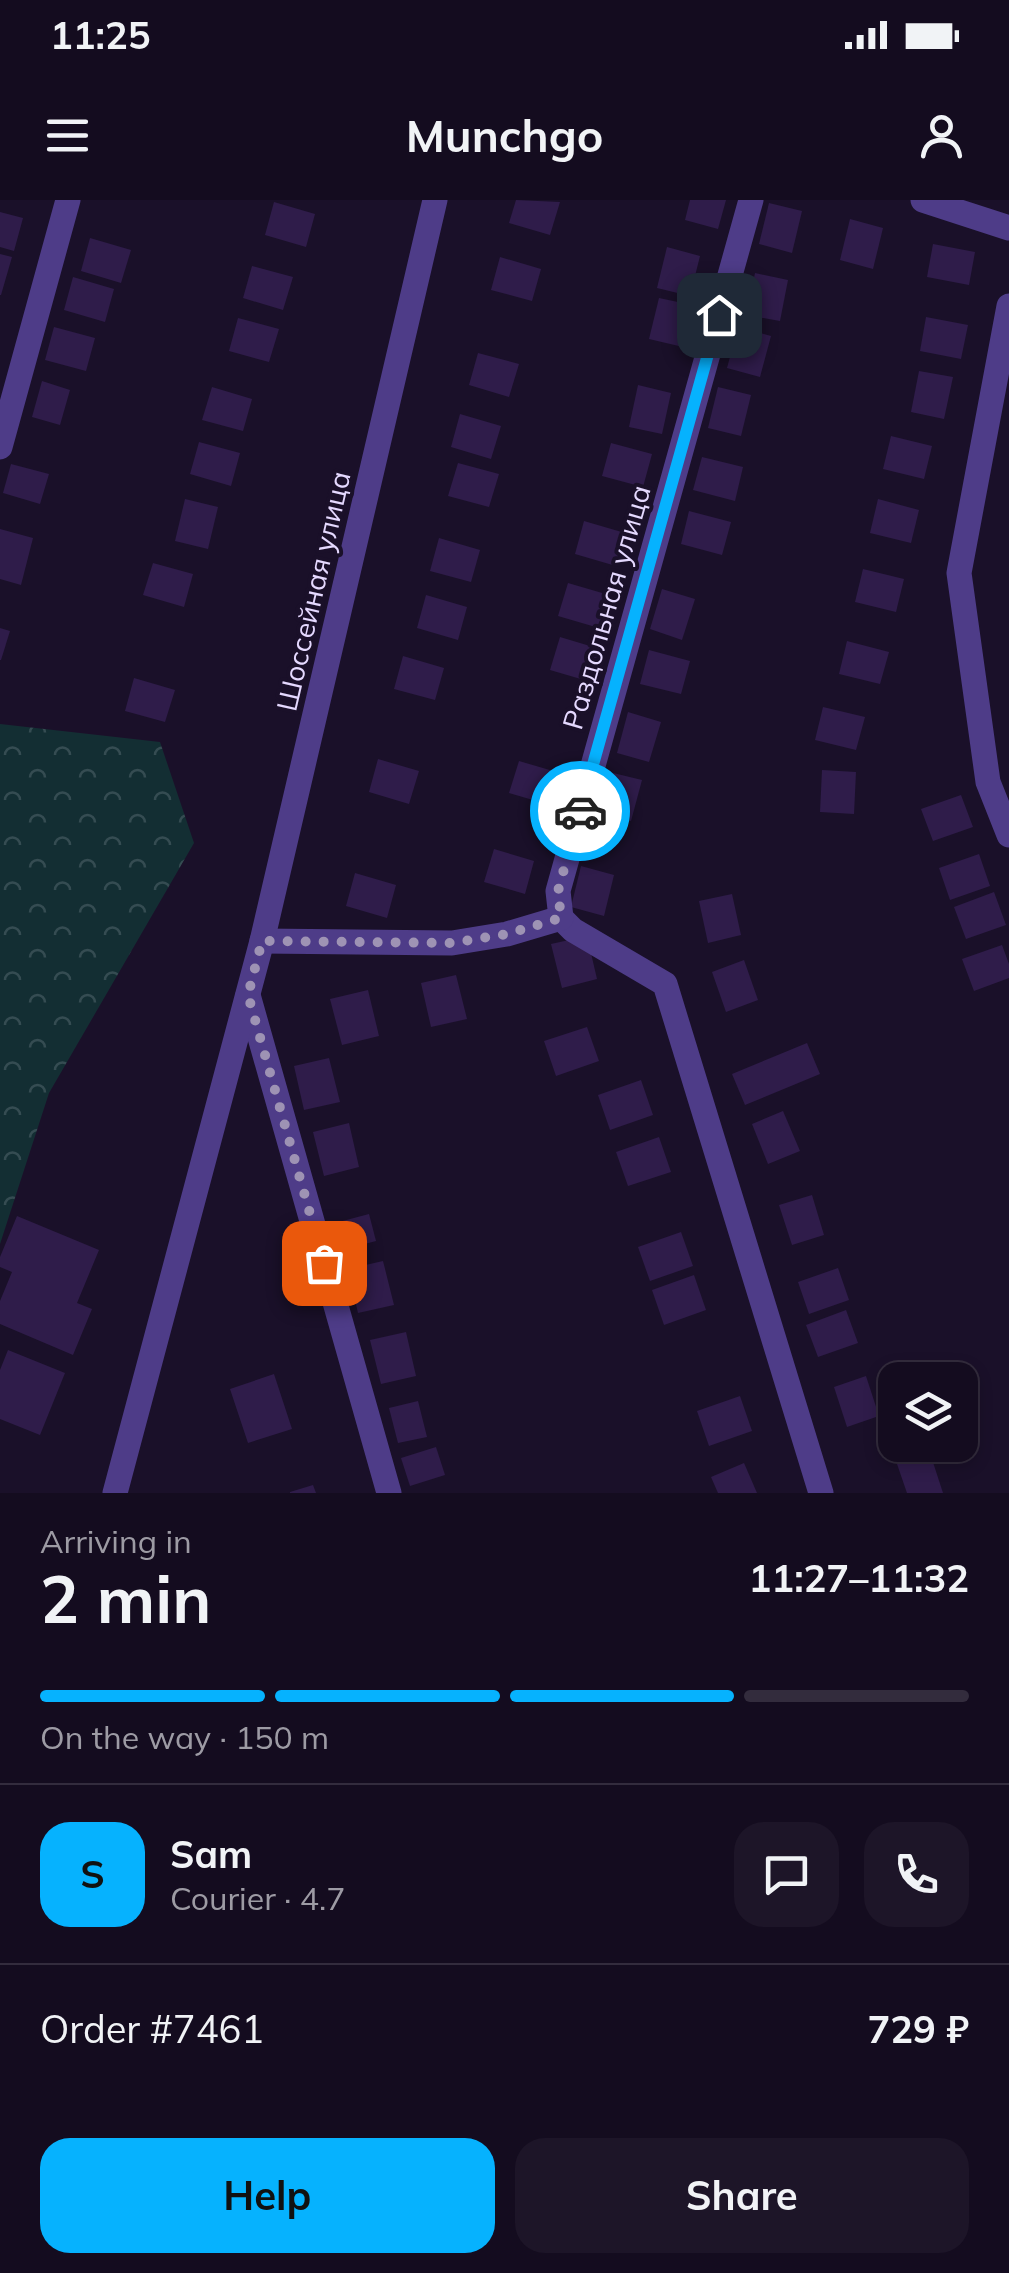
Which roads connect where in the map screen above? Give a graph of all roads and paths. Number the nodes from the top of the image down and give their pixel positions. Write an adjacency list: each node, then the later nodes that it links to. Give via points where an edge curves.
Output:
1 (68, 200): 7 (street)
2 (435, 200): 10 (street, Шоссейная улица)
3 (751, 200): 9 (street, Раздольная улица, via 558,891)
4 (923, 200): 5 (street)
5 (1009, 228)
6 (1009, 306): 8 (street, via 959,574 988,782)
7 (0, 447)
8 (1009, 835)
9 (561, 918): 10 (street, via 452,943); 14 (street, via 666,984)
10 (262, 941): 11 (street, Шоссейная улица)
11 (248, 995): 12 (street, Шоссейная улица); 13 (street)
12 (116, 1493)
13 (389, 1493)
14 (821, 1493)

